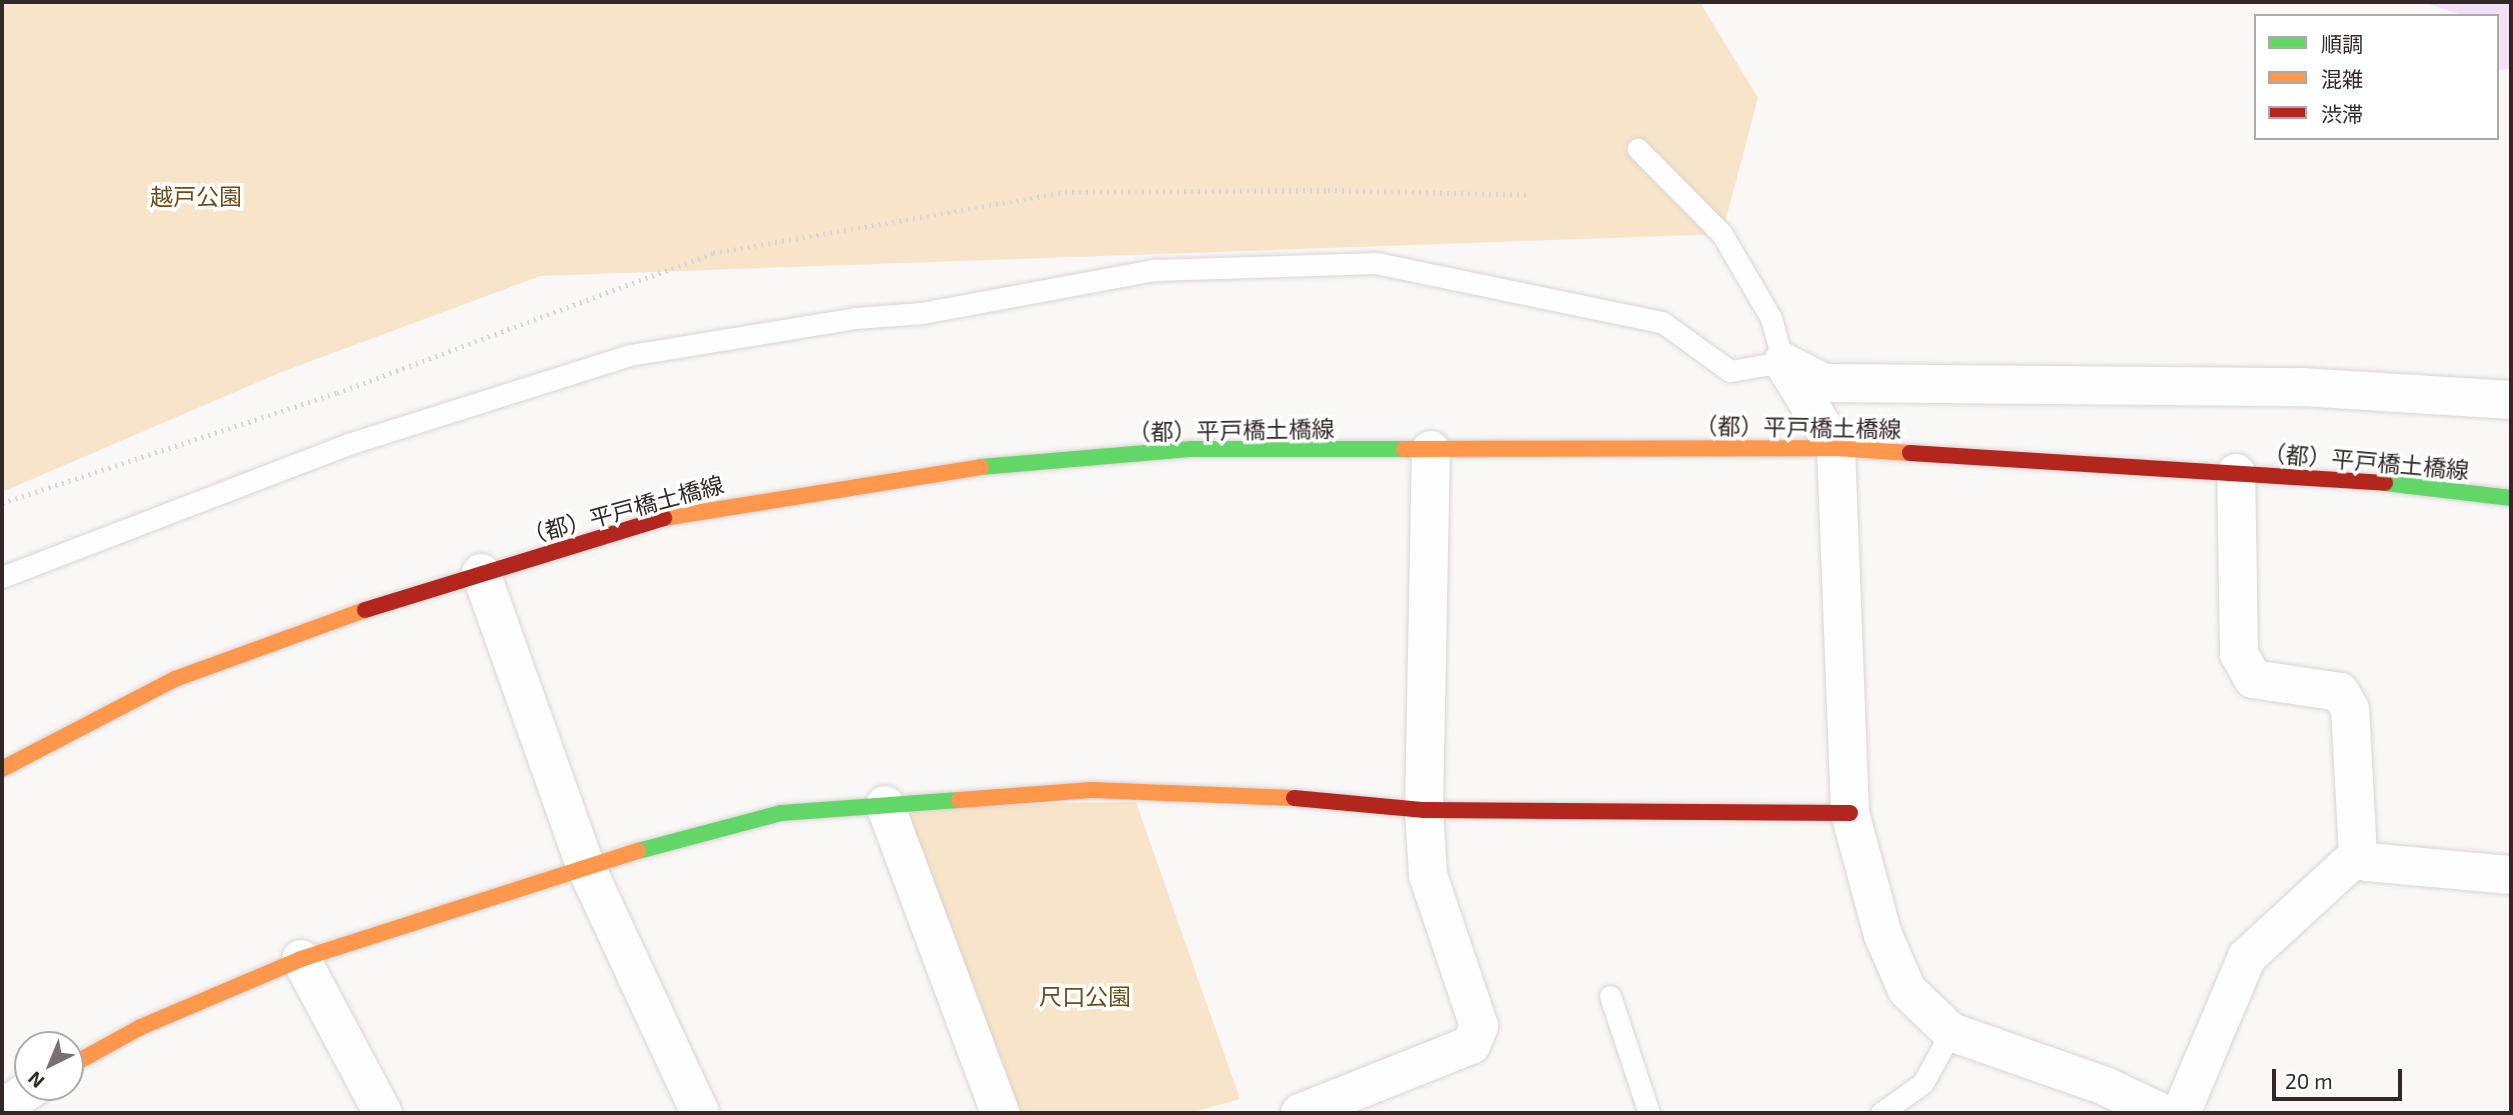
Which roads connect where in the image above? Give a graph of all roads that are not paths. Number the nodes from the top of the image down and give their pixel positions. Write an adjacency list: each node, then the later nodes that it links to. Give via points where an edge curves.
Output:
1 (1638, 149): 2 (lane, via 1722,234 1771,318)
2 (1783, 362): 3 (street, via 1824,383 2303,387); 4 (street); 9 (lane, via 1730,371 1662,322 1376,263 1155,270 922,313 856,318 630,355 348,444)
3 (2511, 400)
4 (1836, 448): 5 (street, （都）平戸橋土橋線); 6 (street, （都）平戸橋土橋線); 13 (street)
5 (1431, 450): 8 (street, （都）平戸橋土橋線, via 1192,449 1010,463 680,513); 12 (street)
6 (2236, 473): 7 (street, （都）平戸橋土橋線, via 2356,480); 14 (street, via 2239,654 2253,679 2340,692 2350,709)
7 (2511, 498)
8 (481, 573): 10 (street, （都）平戸橋土橋線, via 309,628 175,679); 15 (street)
9 (2, 577)
10 (2, 769)
11 (886, 805): 12 (street, via 1092,790 1325,799); 15 (street, via 760,817); 23 (street)
12 (1423, 810): 13 (street); 24 (street, via 1428,875 1479,1026 1476,1038 1471,1045)
13 (1850, 813): 19 (street, via 1883,934 1907,990)
14 (2358, 855): 16 (street, via 2367,862); 28 (street, via 2247,957)
15 (585, 865): 17 (street); 22 (street)
16 (2511, 875)
17 (302, 959): 20 (street, via 141,1027); 21 (street)
18 (1610, 996): 25 (lane)
19 (1951, 1031): 26 (lane, via 1923,1083); 27 (street, via 2105,1086)
20 (84, 1058)
21 (383, 1113)
22 (700, 1113)
23 (1000, 1113)
24 (1300, 1113)
25 (1649, 1113)
26 (1881, 1113)
27 (2162, 1113)
28 (2181, 1113)

